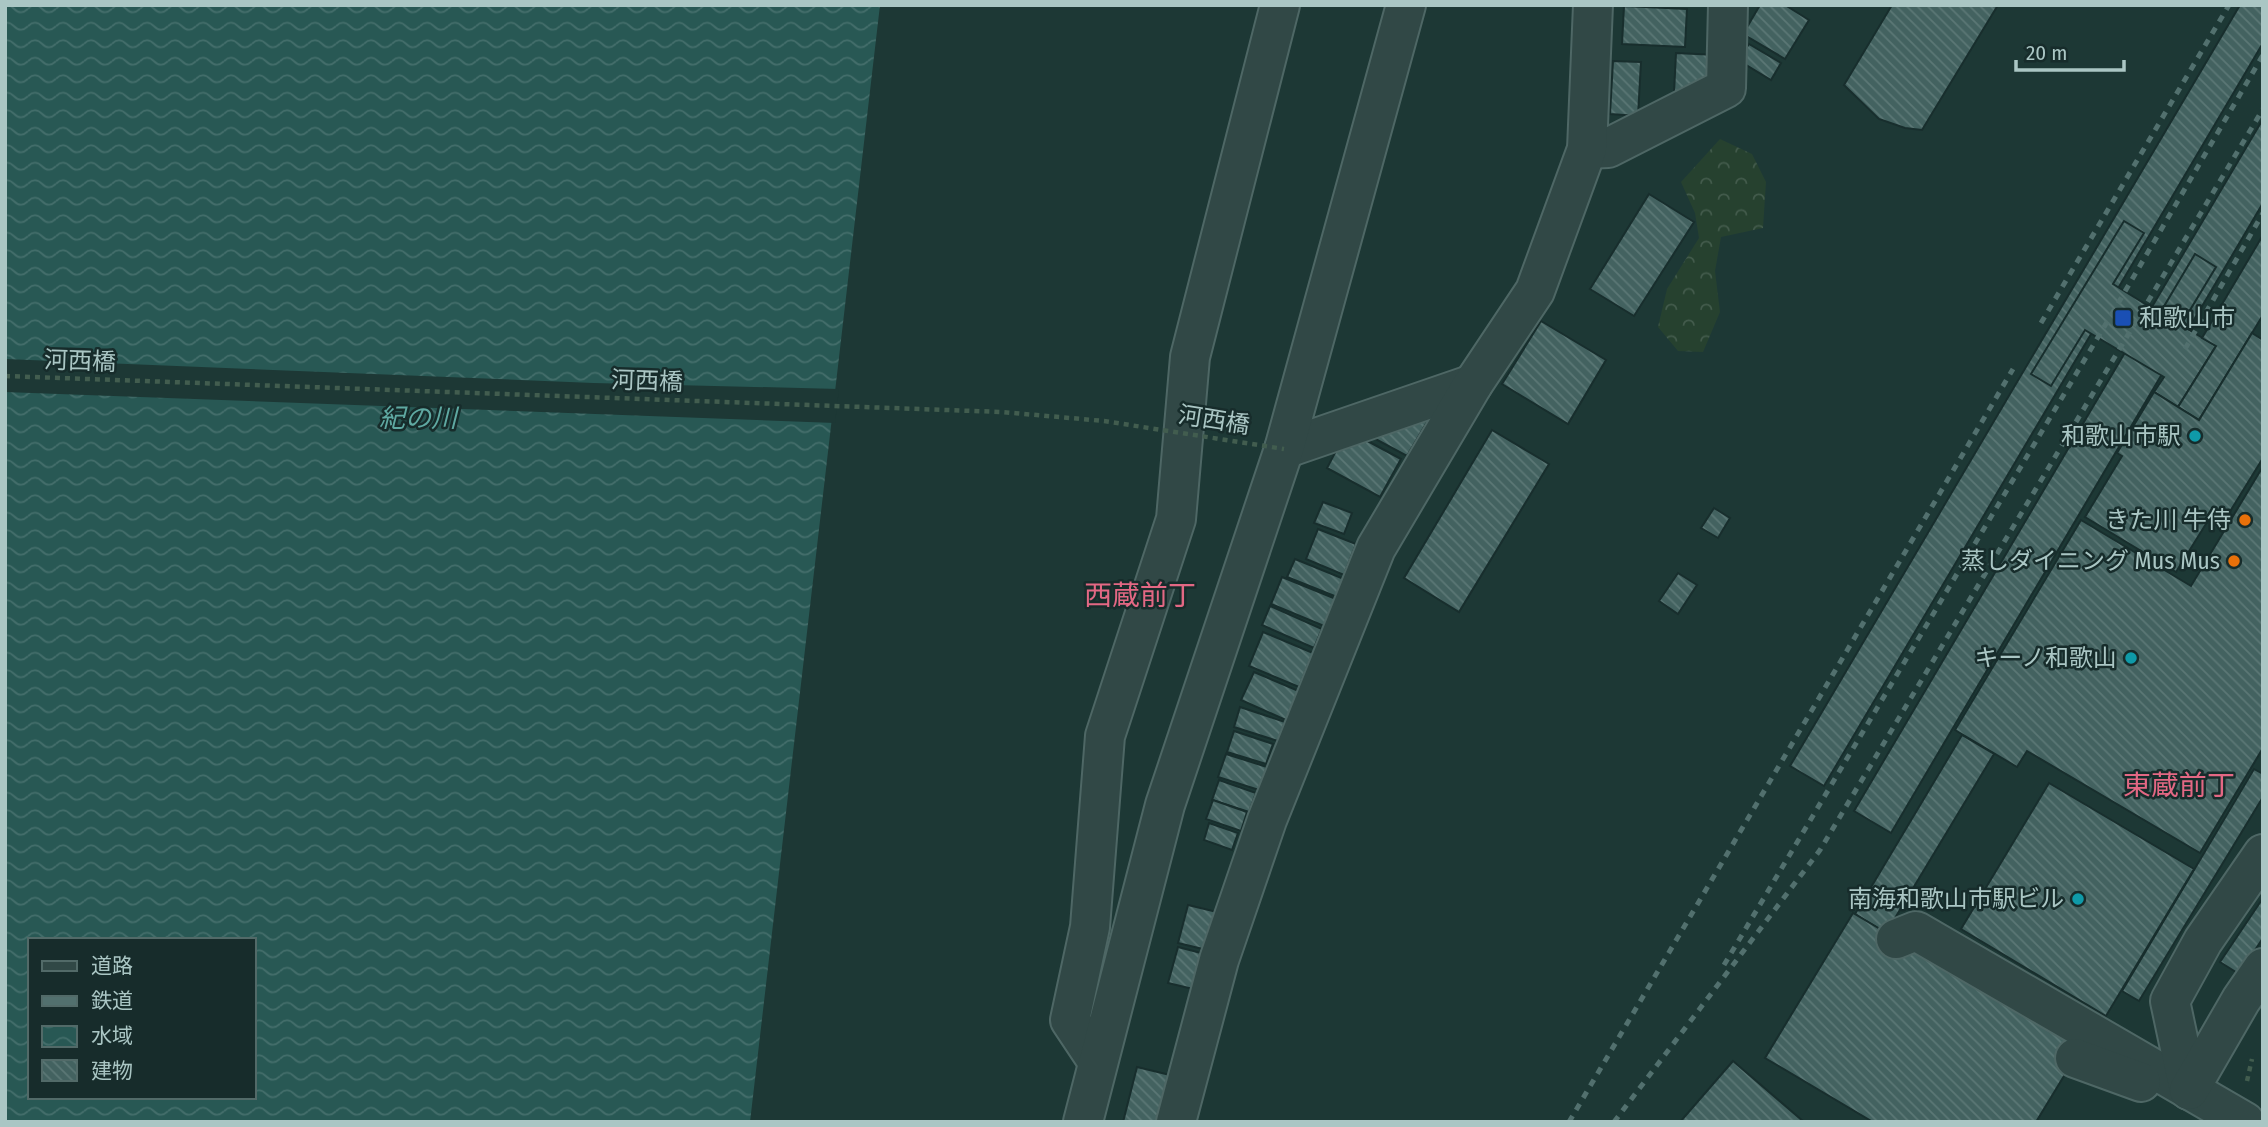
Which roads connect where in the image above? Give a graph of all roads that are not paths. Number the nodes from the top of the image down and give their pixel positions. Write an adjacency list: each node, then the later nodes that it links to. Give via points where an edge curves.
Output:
1 (1280, 5): 12 (street, via 1190,357 1176,519 1105,736 1090,927 1070,1020)
2 (1406, 5): 7 (street)
3 (1594, 5): 5 (street)
4 (1728, 5): 5 (street, via 1726,88 1608,148)
5 (1587, 149): 6 (street, via 1535,291)
6 (1473, 384): 7 (street); 16 (street, via 1376,548 1267,820 1219,960)
7 (1284, 449): 12 (street, via 1165,805)
8 (2263, 855): 13 (street, via 2203,941 2170,1001)
9 (1896, 939): 13 (street, via 1916,931)
10 (2263, 968): 13 (street)
11 (2075, 1058): 14 (street)
12 (1098, 1062): 15 (street)
13 (2189, 1090): 14 (street)
14 (2242, 1108)
15 (1083, 1122)
16 (1177, 1122)

